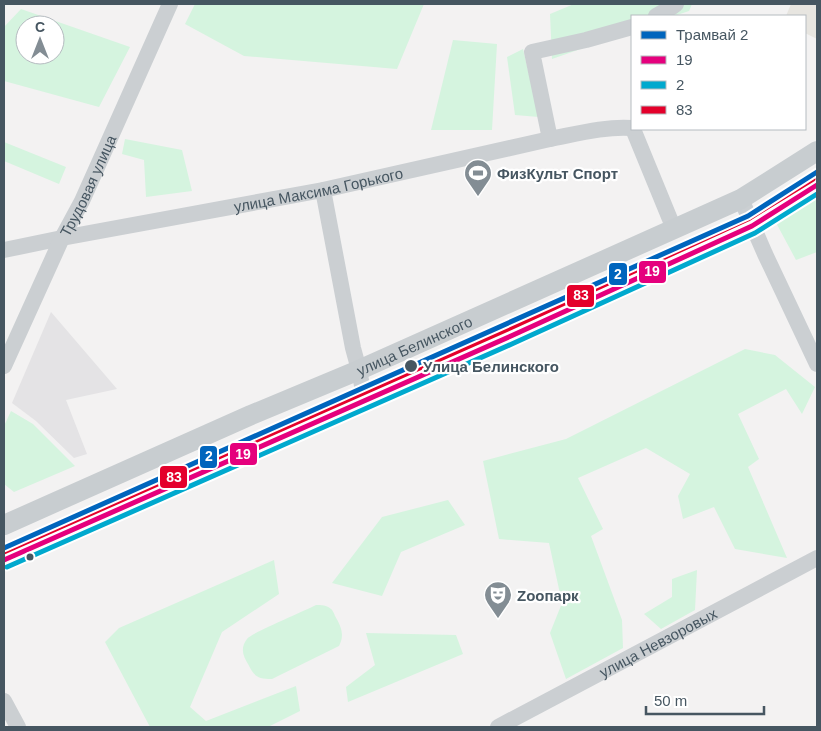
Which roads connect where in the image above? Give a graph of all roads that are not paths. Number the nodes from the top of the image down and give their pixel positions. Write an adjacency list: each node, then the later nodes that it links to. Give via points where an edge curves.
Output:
1 (170, 4): 14 (street, Трудовая улица, via 82,201)
2 (676, 4): 3 (street)
3 (658, 15)
4 (631, 27): 7 (street, via 532,52)
5 (631, 129): 7 (street, улица Максима Горького)
6 (632, 130): 13 (street, улица Максима Горького)
7 (550, 139): 10 (street, улица Максима Горького)
8 (817, 151): 11 (main road, улица Белинского)
9 (817, 185): 12 (main road, улица Белинского)
10 (323, 190): 14 (street, улица Максима Горького); 18 (street)
11 (741, 199): 12 (street); 13 (main road, улица Белинского)
12 (752, 226): 16 (street); 19 (main road, улица Белинского)
13 (674, 229): 18 (main road, улица Белинского)
14 (62, 238): 15 (street, улица Максима Горького); 17 (street, Трудовая улица)
15 (4, 250)
16 (817, 364)
17 (4, 366)
18 (359, 370): 19 (street); 20 (main road, улица Белинского)
19 (365, 401): 22 (main road, улица Белинского)
20 (4, 525)
21 (817, 558): 24 (street, улица Невзоровых)
22 (4, 560)
23 (4, 701): 25 (street)
24 (505, 726)
25 (18, 727)

